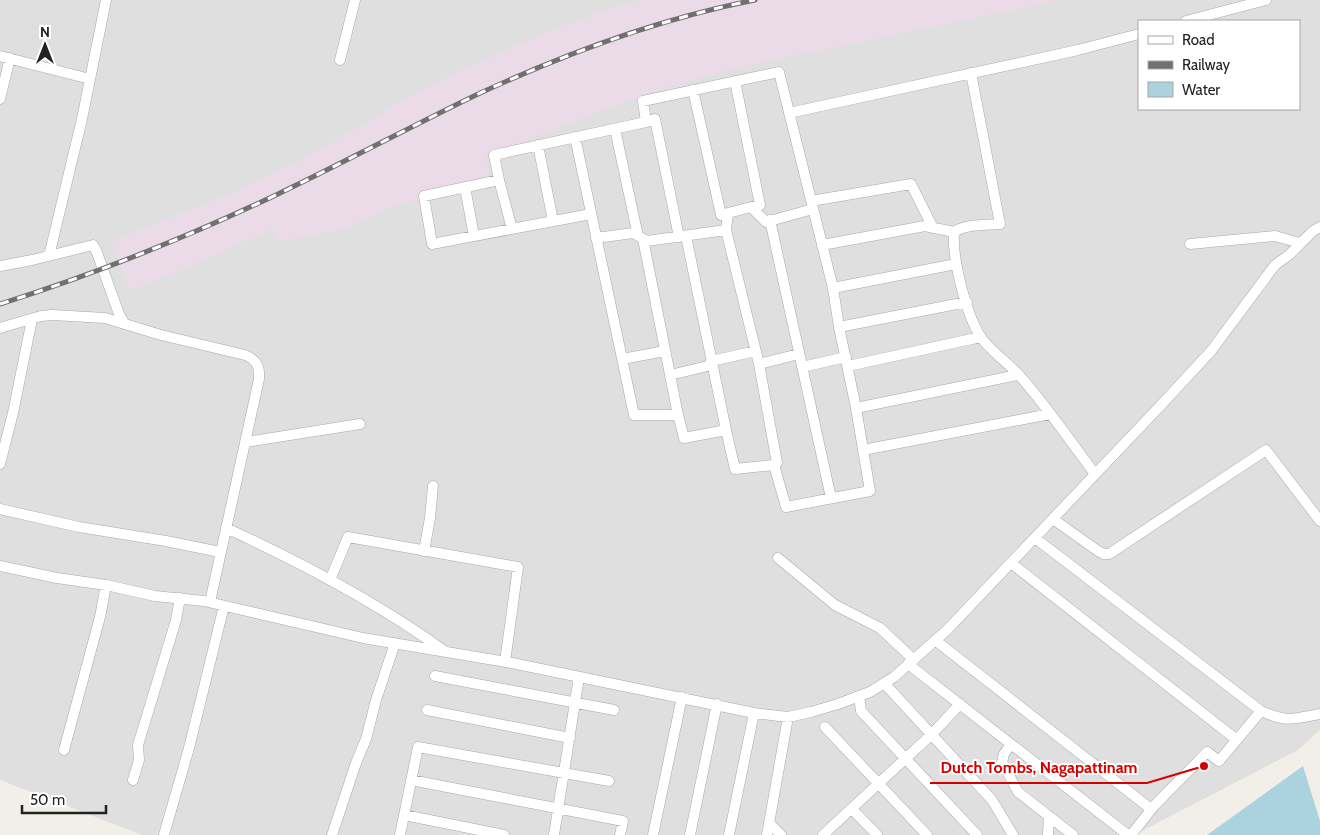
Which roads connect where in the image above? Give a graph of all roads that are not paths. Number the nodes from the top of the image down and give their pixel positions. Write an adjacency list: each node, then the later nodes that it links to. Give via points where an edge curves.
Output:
1 (106, 0): 9 (street)
2 (355, 0): 7 (street)
3 (1266, 0): 4 (street)
4 (1190, 20)
5 (1138, 34): 8 (street)
6 (5, 57): 9 (street); 12 (street)
7 (340, 60)
8 (971, 73): 13 (street); 30 (street, via 1000,224)
9 (90, 79): 38 (street)
10 (734, 81): 11 (street); 13 (street, via 779,72); 21 (street, via 760,204)
11 (693, 90): 14 (street, via 643,101); 22 (street, via 721,215)
12 (0, 100)
13 (789, 113): 20 (street)
14 (646, 122): 15 (street); 32 (street, via 655,119)
15 (614, 128): 16 (street); 34 (street)
16 (575, 137): 17 (street); 23 (street)
17 (538, 145): 18 (street, via 494,155); 25 (street)
18 (499, 180): 19 (street); 28 (street)
19 (465, 187): 31 (street); 31 (street, via 424,196 432,244)
20 (812, 205): 24 (street); 27 (street, via 911,184); 37 (street)
21 (751, 208): 22 (street); 24 (street, via 766,222)
22 (728, 213): 29 (street)
23 (591, 214): 25 (street); 33 (street)
24 (770, 220): 50 (street)
25 (554, 221): 28 (street)
26 (1320, 227): 35 (street)
27 (933, 228): 30 (street); 37 (street, via 925,226)
28 (512, 229): 31 (street)
29 (726, 230): 32 (street); 49 (street)
30 (954, 232): 39 (street)
31 (474, 236)
32 (682, 236): 34 (street, via 647,241); 53 (street)
33 (596, 238): 34 (street, via 633,233); 51 (street)
34 (641, 238): 48 (street)
35 (1300, 243): 36 (street, via 1275,236); 67 (street, via 1275,265 1210,351)
36 (1190, 244)
37 (822, 245): 41 (street)
38 (49, 256): 40 (street); 44 (street, via 93,246)
39 (956, 264): 41 (street); 42 (street)
40 (0, 266)
41 (833, 288): 45 (street)
42 (967, 302): 45 (street); 47 (street)
43 (32, 319): 44 (street, via 52,315 88,316); 46 (street); 65 (street)
44 (124, 323): 63 (street, via 246,355 254,360 259,366 260,379)
45 (839, 327): 52 (street)
46 (0, 328)
47 (980, 337): 52 (street); 57 (street)
48 (665, 351): 51 (street); 56 (street)
49 (756, 351): 53 (street); 54 (street)
50 (799, 354): 54 (street); 55 (street)
51 (622, 360): 60 (street, via 634,415)
52 (847, 362): 55 (street); 58 (street)
53 (712, 363): 56 (street); 62 (street)
54 (759, 364): 66 (street, via 777,463)
55 (802, 367): 69 (street)
56 (670, 375): 60 (street)
57 (1018, 375): 58 (street); 59 (street)
58 (856, 408): 64 (street)
59 (1050, 414): 64 (street); 67 (street)
60 (678, 415): 62 (street, via 684,438)
61 (360, 424): 63 (street)
62 (726, 430): 66 (street, via 734,469)
63 (246, 442): 73 (street)
64 (863, 450): 69 (street, via 870,491)
65 (0, 464)
66 (774, 465): 69 (street, via 786,507)
67 (1095, 474): 71 (street)
68 (433, 486): 75 (street)
69 (831, 498)
70 (0, 509): 76 (street, via 79,527)
71 (1053, 519): 72 (street, via 1098,551 1110,554 1266,450); 74 (street)
72 (1320, 521)
73 (226, 528): 76 (street); 80 (street)
74 (1035, 538): 78 (street); 100 (street)
75 (424, 551): 80 (street, via 348,536); 88 (street, via 518,567)
76 (220, 552): 83 (street)
77 (778, 558): 89 (street, via 835,604 880,628)
78 (1011, 563): 85 (street); 107 (street)
79 (0, 566): 81 (street)
80 (330, 580): 87 (street, via 406,623)
81 (106, 585): 82 (street); 109 (street)
82 (180, 598): 83 (street); 112 (street, via 138,745 140,760)
83 (210, 602): 84 (street)
84 (224, 606): 86 (street, via 318,629); 123 (street)
85 (935, 640): 89 (street); 118 (street)
86 (395, 643): 87 (street); 124 (street)
87 (445, 652): 88 (street)
88 (505, 662): 91 (street)
89 (911, 662): 92 (street); 97 (street)
90 (434, 676): 95 (street)
91 (579, 677): 94 (street); 95 (street)
92 (884, 683): 93 (street); 105 (street)
93 (859, 696): 103 (street); 110 (street, via 860,711)
94 (682, 697): 96 (street); 129 (street)
95 (575, 703): 99 (street); 106 (street)
96 (717, 704): 101 (street); 130 (street)
97 (960, 704): 105 (street); 108 (street)
98 (428, 710): 106 (street)
99 (614, 710)
100 (1261, 711): 102 (street, via 1288,720); 107 (street)
101 (754, 713): 103 (street); 131 (street)
102 (1320, 714)
103 (788, 717): 121 (street)
104 (825, 727): 115 (street)
105 (932, 734): 110 (street); 137 (street, via 992,800)
106 (570, 738): 111 (street)
107 (1237, 740): 118 (street, via 1218,761 1207,752)
108 (1011, 744): 120 (street, via 1002,758 1007,772 1018,792); 140 (street)
109 (64, 750)
110 (906, 759): 115 (street); 136 (street)
111 (564, 774): 113 (street, via 418,747); 114 (street); 116 (street)
112 (133, 780)
113 (411, 780): 116 (street); 119 (street)
114 (608, 781)
115 (879, 784): 117 (street); 135 (street)
116 (558, 808): 127 (street); 128 (street, via 623,820)
117 (852, 809): 122 (street); 134 (street)
118 (1151, 810): 140 (street)
119 (404, 815): 125 (street); 126 (street)
120 (1049, 816): 138 (street); 139 (street)
121 (769, 822): 132 (street); 133 (street)
122 (828, 834)
123 (164, 835)
124 (332, 835)
125 (400, 835)
126 (504, 835)
127 (554, 835)
128 (620, 835)
129 (653, 835)
130 (690, 835)
131 (729, 835)
132 (766, 835)
133 (781, 835)
134 (877, 835)
135 (927, 835)
136 (977, 835)
137 (1012, 835)
138 (1048, 835)
139 (1073, 835)
140 (1129, 835)

